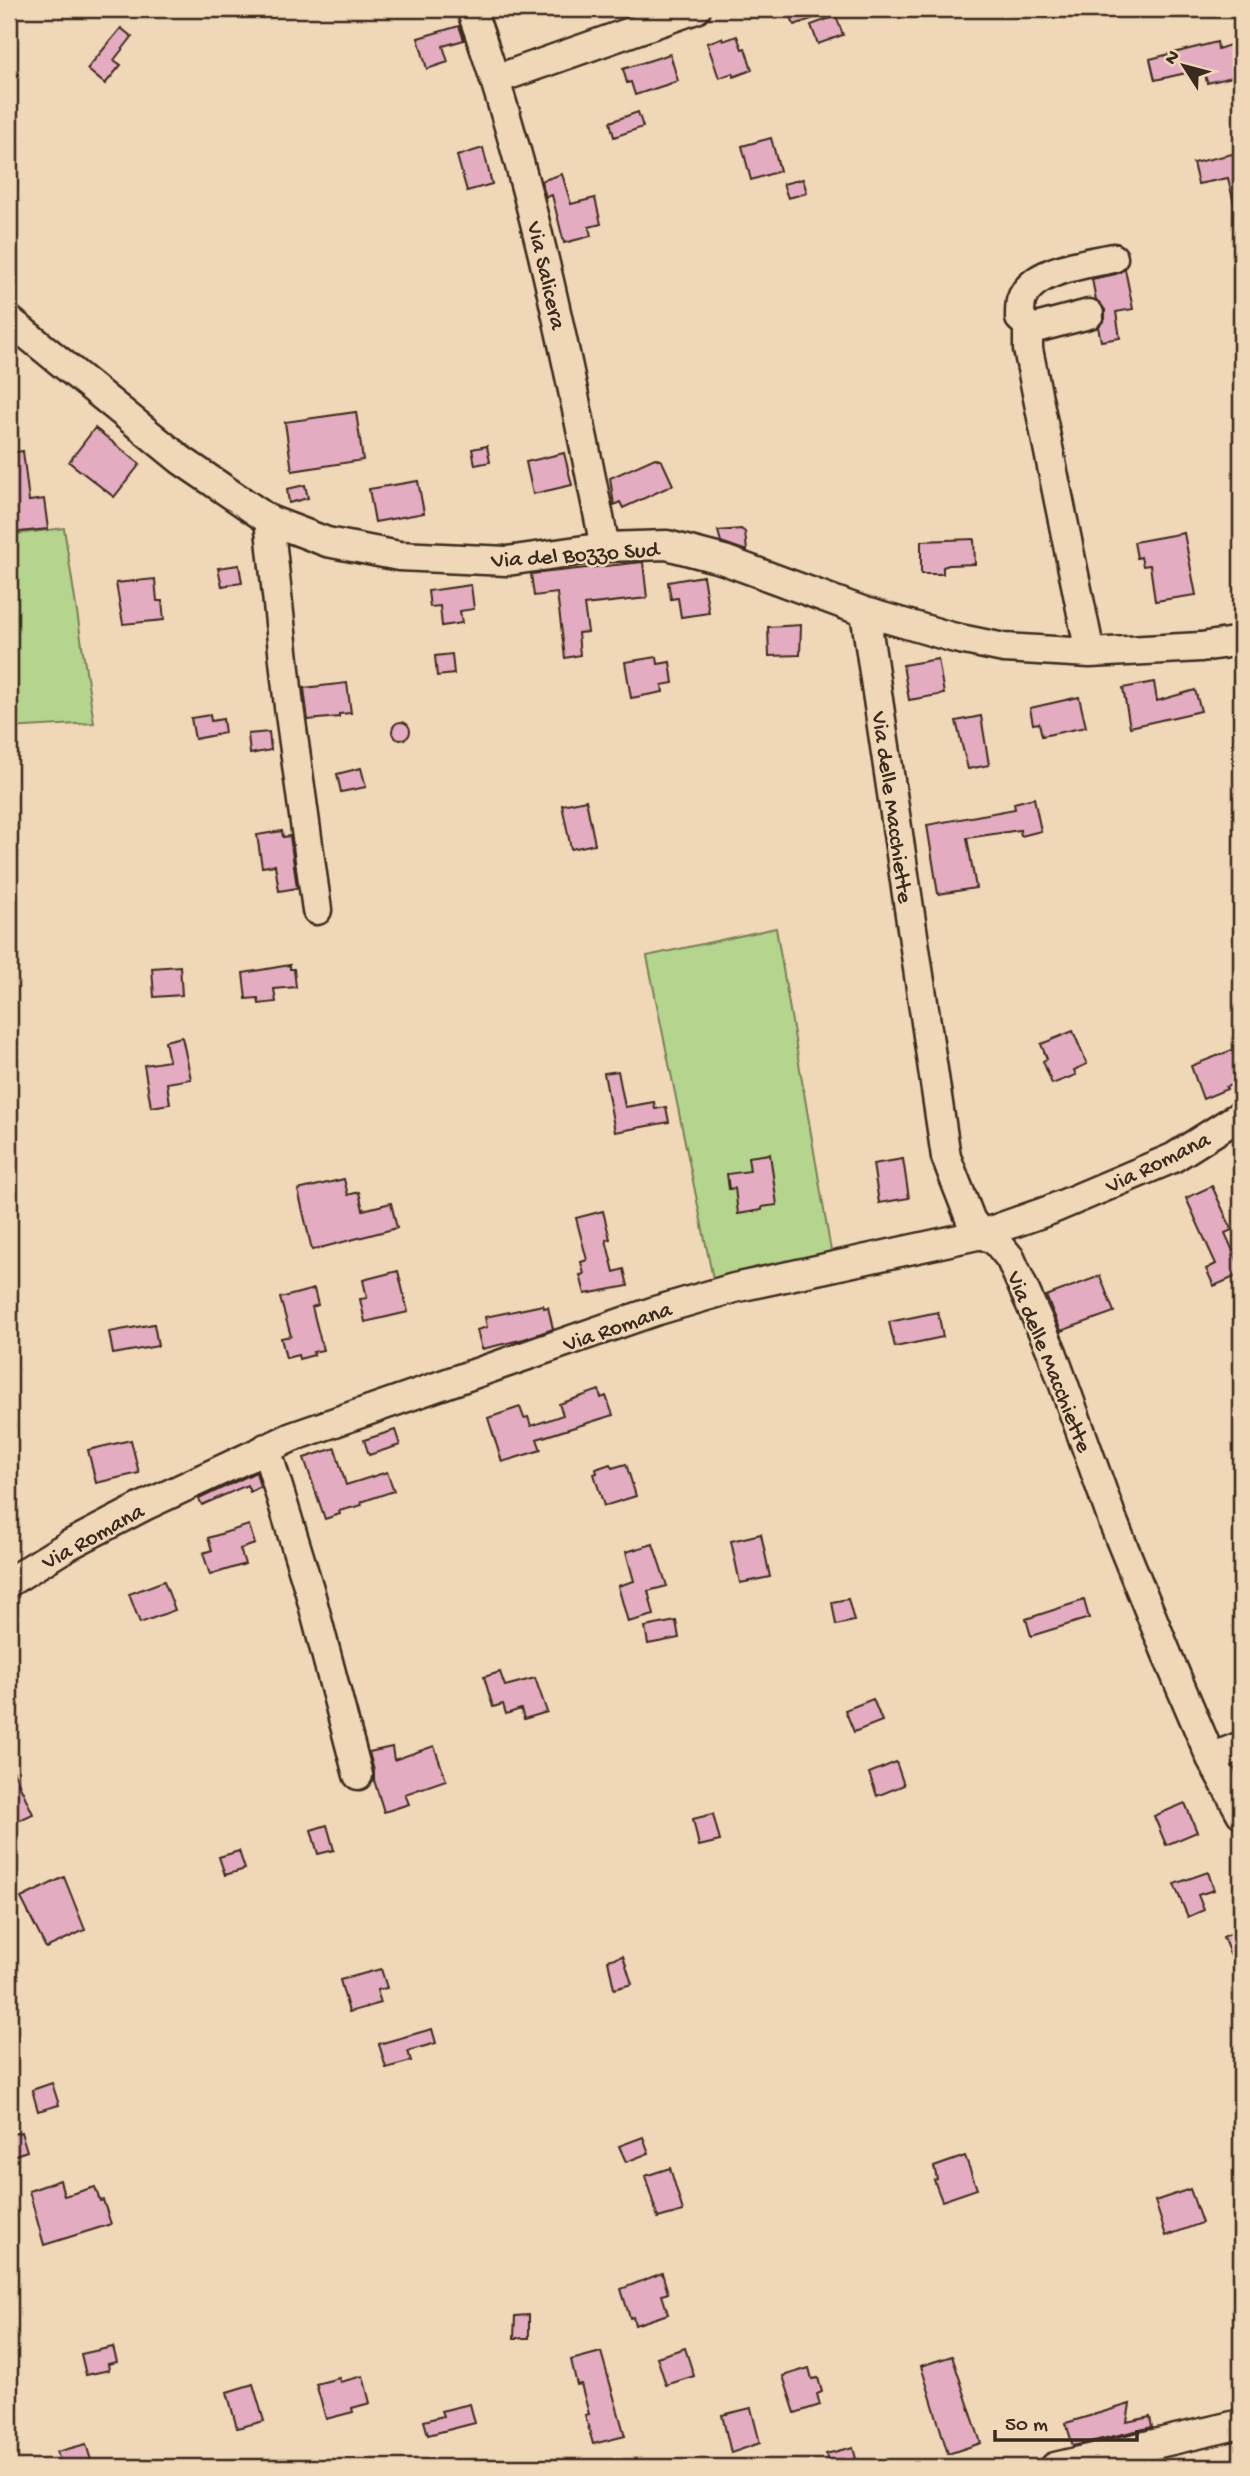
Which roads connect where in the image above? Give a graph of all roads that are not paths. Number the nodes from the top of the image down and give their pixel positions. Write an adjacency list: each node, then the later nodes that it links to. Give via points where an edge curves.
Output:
1 (471, 9): 3 (street, Via Salicera)
2 (696, 9): 3 (street)
3 (497, 79): 9 (street, Via Salicera, via 555,300)
4 (1113, 258): 7 (street, via 1058,270 1037,281 1021,302 1020,318)
5 (1088, 314): 7 (street)
6 (9, 320): 8 (street, Via del Bozzo Sud, via 181,460)
7 (1032, 329): 12 (street, via 1028,349)
8 (268, 520): 9 (street, Via del Bozzo Sud, via 327,542 399,556 507,561); 13 (street)
9 (605, 547): 10 (street, Via del Bozzo Sud, via 679,548)
10 (865, 612): 12 (street, Via del Bozzo Sud, via 1004,648); 15 (street, Via delle Macchiette, via 946,1157 971,1221)
11 (1241, 641): 12 (street, Via del Bozzo Sud)
12 (1090, 653)
13 (317, 910)
14 (1241, 1115): 15 (street, Via Romana, via 1173,1158)
15 (982, 1234): 16 (street, Via Romana, via 734,1287 439,1384); 19 (street, Via delle Macchiette, via 996,1241 1010,1258 1052,1352 1114,1524)
16 (266, 1448): 17 (street, Via Romana, via 69,1545); 20 (street)
17 (9, 1582)
18 (1241, 1746): 19 (street)
19 (1211, 1758): 21 (street, Via delle Macchiette)
20 (358, 1775)
21 (1241, 1813)
22 (1241, 2424): 23 (street)
23 (1055, 2467)

